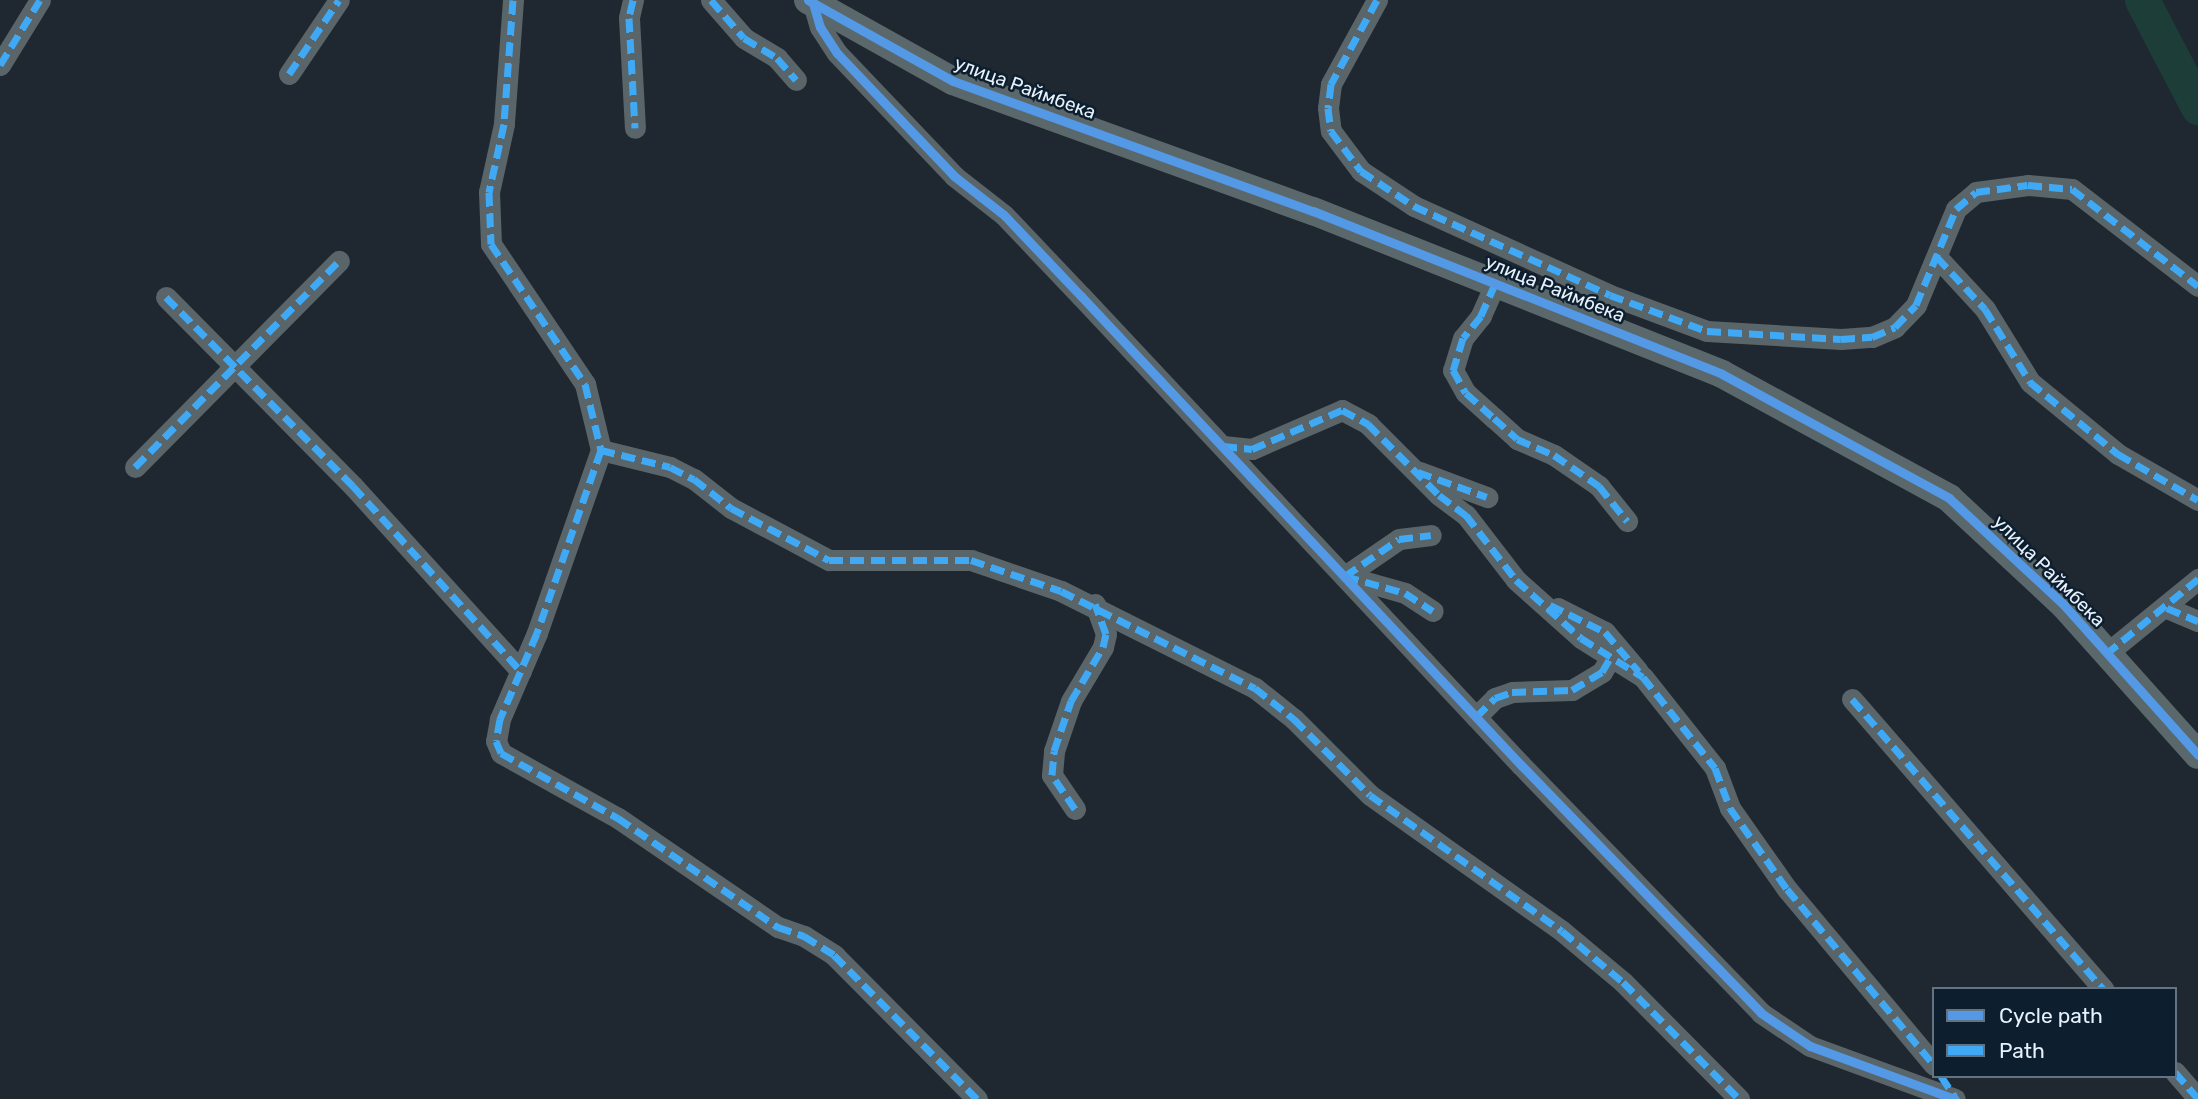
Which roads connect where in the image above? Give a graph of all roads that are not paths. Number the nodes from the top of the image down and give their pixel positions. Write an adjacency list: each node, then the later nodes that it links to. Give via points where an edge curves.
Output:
1 (40, 0): 8 (street)
2 (339, 0): 9 (street)
3 (513, 0): 19 (street, via 504,124 489,192 491,244 585,384)
4 (633, 0): 11 (street, via 629,18)
5 (710, 0): 10 (street, via 744,38 777,58)
6 (1377, 0): 12 (street, via 1331,84 1331,131 1361,170 1414,206 1610,295 1727,335 1872,337 1895,327 1916,305)
7 (810, 1): 14 (street, улица Раймбека, via 953,81 1313,211); 18 (street, via 837,53 954,176 1004,215)
8 (0, 65)
9 (289, 74)
10 (796, 80)
11 (635, 128)
12 (1937, 257): 15 (street, via 1956,209 1976,192 2028,185 2072,188); 23 (street, via 1985,309 2030,382 2050,401 2118,454)
13 (339, 261): 17 (street)
14 (1495, 284): 24 (street, via 1480,317 1463,338 1453,370 1466,393 1517,439 1553,455 1599,486); 33 (street, улица Раймбека, via 1722,374 1949,498 2064,604)
15 (2198, 286)
16 (166, 297): 17 (street)
17 (238, 366): 20 (street); 35 (street)
18 (1223, 446): 21 (street, via 1252,449 1342,410 1368,424); 26 (street)
19 (601, 450): 29 (street, via 670,467 731,508 829,560 971,560); 35 (street)
20 (135, 467)
21 (1414, 470): 22 (street); 28 (street, via 1466,515 1516,580)
22 (1487, 497)
23 (2198, 500)
24 (1627, 521)
25 (1431, 535): 26 (street, via 1399,539)
26 (1345, 576): 31 (street, via 1405,593); 38 (street)
27 (2198, 579): 30 (street)
28 (1543, 602): 34 (street); 36 (street, via 1605,632)
29 (1095, 604): 40 (street, via 1106,634 1103,647 1071,701 1054,751 1052,775); 47 (street, via 1168,648 1255,688 1294,719 1370,795 1562,932 1623,982)
30 (2167, 608): 32 (street); 33 (street)
31 (1433, 611)
32 (2198, 621)
33 (2106, 654): 39 (street, улица Раймбека)
34 (1610, 658): 36 (street); 38 (street, via 1602,672 1572,690 1512,692 1495,698)
35 (521, 671): 46 (street, via 500,719 496,741 501,753 618,818 778,927 804,936 834,955)
36 (1643, 677): 42 (street, via 1715,768 1730,808 1779,879)
37 (1852, 699): 41 (street)
38 (1476, 717): 48 (street, via 1760,1013 1810,1046)
39 (2198, 755)
40 (1075, 810)
41 (2101, 987)
42 (1932, 1063)
43 (2177, 1074): 45 (street)
44 (1942, 1078): 48 (street)
45 (2198, 1098)
46 (977, 1099)
47 (1739, 1099)
48 (1956, 1099)

